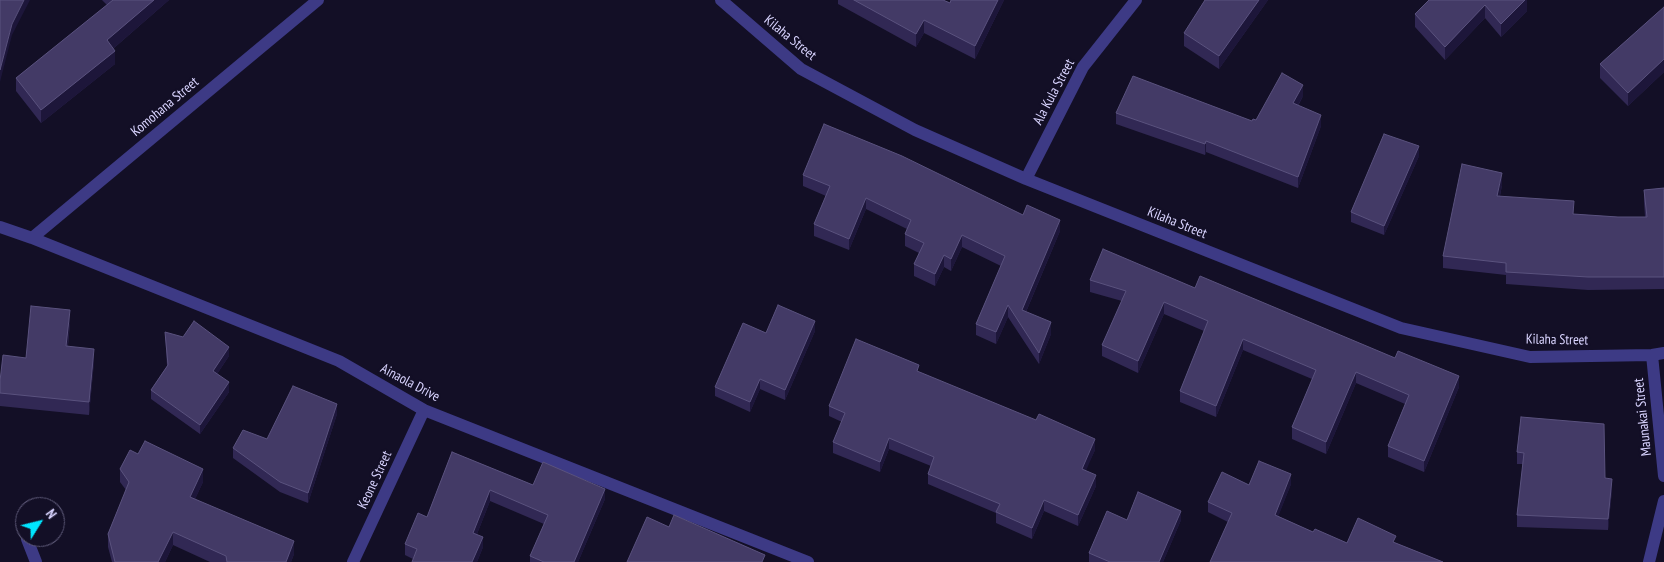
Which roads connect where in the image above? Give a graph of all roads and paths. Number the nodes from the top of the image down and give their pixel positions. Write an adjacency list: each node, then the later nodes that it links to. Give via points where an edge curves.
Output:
1 (318, 0): 6 (street, Komohana Street)
2 (721, 0): 4 (street, Kilaha Street, via 801,69 915,130)
3 (1136, 0): 4 (street, Ala Kula Street, via 1083,67)
4 (1026, 179): 7 (street, Kilaha Street, via 1401,328 1530,357)
5 (0, 227): 6 (street, Ainaola Drive)
6 (32, 238): 8 (street, Ainaola Drive, via 339,361)
7 (1658, 354): 9 (street, Maunakai Street)
8 (424, 410): 13 (street, Keone Street); 14 (street, Ainaola Drive)
9 (1664, 476)
10 (1664, 501): 15 (street)
11 (30, 547): 12 (street)
12 (36, 562)
13 (353, 562)
14 (808, 562)
15 (1649, 562)

